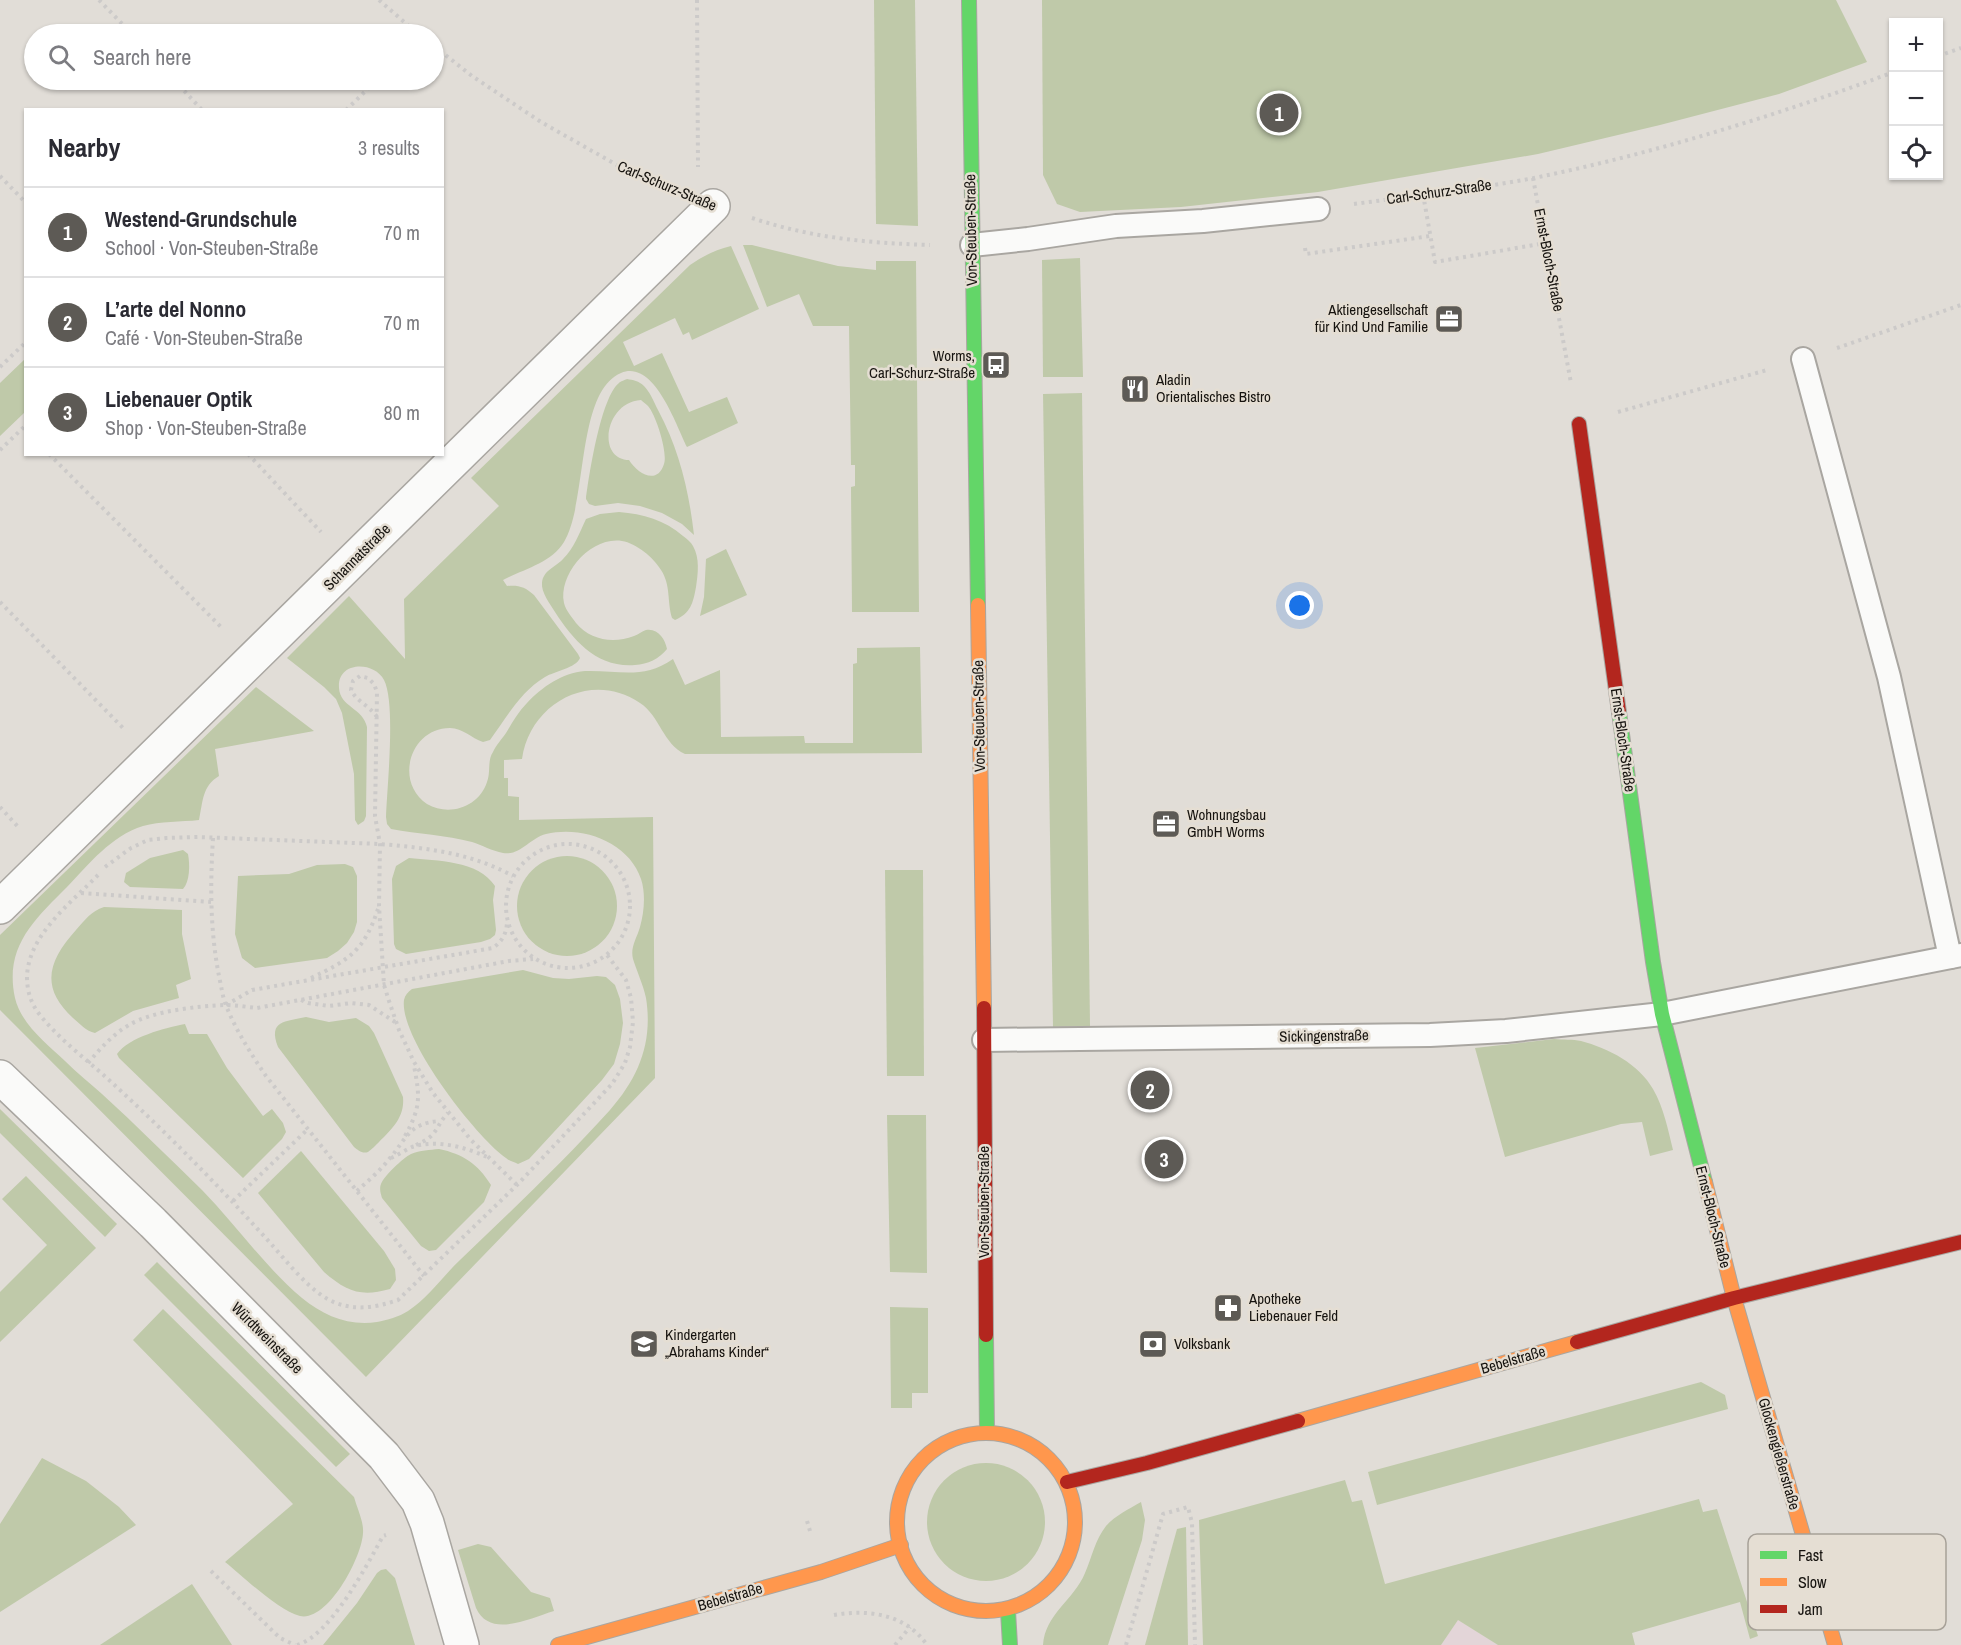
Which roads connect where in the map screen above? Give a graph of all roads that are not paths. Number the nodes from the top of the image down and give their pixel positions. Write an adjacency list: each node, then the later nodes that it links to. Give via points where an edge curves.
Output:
1 (969, 0): 4 (street, Von-Steuben-Straße)
2 (706, 203): 7 (street, Schannatstraße, via 254,660)
3 (1309, 211): 4 (lane, via 1116,226)
4 (972, 245): 10 (street, Von-Steuben-Straße)
5 (1803, 359): 8 (lane, via 1889,677)
6 (1579, 424): 9 (street, Ernst-Bloch-Straße)
7 (0, 907)
8 (1955, 956): 9 (lane, Sickingenstraße)
9 (1662, 1014): 10 (lane, Sickingenstraße, via 1506,1032 1430,1035); 13 (street, Ernst-Bloch-Straße)
10 (984, 1040): 14 (street, Von-Steuben-Straße)
11 (0, 1077): 20 (street, Würdtweinstraße, via 153,1223 384,1456 418,1501)
12 (1961, 1242): 13 (street, Bebelstraße)
13 (1734, 1298): 15 (street, Bebelstraße); 16 (street, Glockengießerstraße)
14 (987, 1433): 15 (street, via 1011,1436 1033,1446); 17 (street, via 959,1437 935,1449 915,1467 903,1492 897,1519)
15 (1067, 1482): 18 (street, via 1075,1508 1075,1536 1066,1562 1051,1584)
16 (1803, 1534)
17 (901, 1545): 18 (street, via 909,1566 939,1598 980,1611); 21 (street, Bebelstraße, via 820,1572)
18 (1008, 1611): 22 (street)
19 (1831, 1630): 23 (street, Glockengießerstraße)
20 (462, 1645)
21 (558, 1645)
22 (1010, 1645)
23 (1835, 1645)

